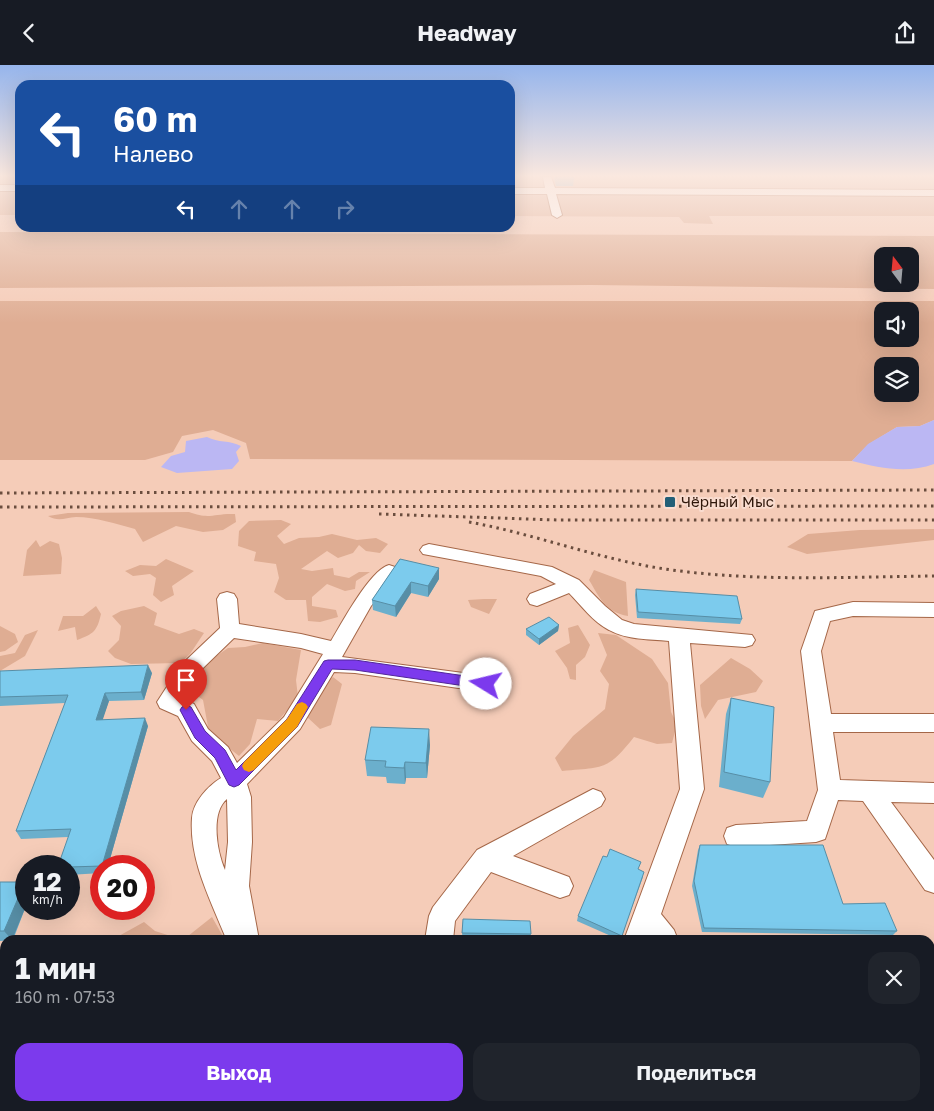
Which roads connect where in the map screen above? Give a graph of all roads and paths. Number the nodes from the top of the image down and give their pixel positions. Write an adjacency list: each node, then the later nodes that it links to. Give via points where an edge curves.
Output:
1 (429, 550): 3 (street, via 546,571)
2 (389, 571): 10 (lane, via 364,602)
3 (572, 584): 5 (street); 8 (street, via 615,625 634,631)
4 (227, 599): 7 (street)
5 (537, 599)
6 (934, 610): 12 (street, via 853,609 822,617 811,651)
7 (230, 630): 10 (street, via 301,641); 14 (street, via 181,678 168,702 186,710 200,735 220,754)
8 (679, 635): 9 (street); 23 (street, via 692,789)
9 (745, 640)
10 (333, 657): 11 (lane, via 355,665); 14 (lane, via 292,723)
11 (486, 684)
12 (822, 723): 13 (street); 15 (street)
13 (934, 723)
14 (234, 781): 24 (lane, via 215,795 204,816 207,858); 25 (street, via 239,797 240,842 236,887)
15 (830, 790): 16 (street); 19 (street, via 816,831)
16 (869, 791): 17 (street); 21 (street)
17 (934, 793)
18 (593, 799): 20 (lane)
19 (736, 836)
20 (486, 858): 22 (street); 26 (lane, via 442,915)
21 (934, 881)
22 (560, 886)
23 (642, 928): 27 (street)
24 (239, 935)
25 (244, 935)
26 (440, 935)
27 (655, 935)

